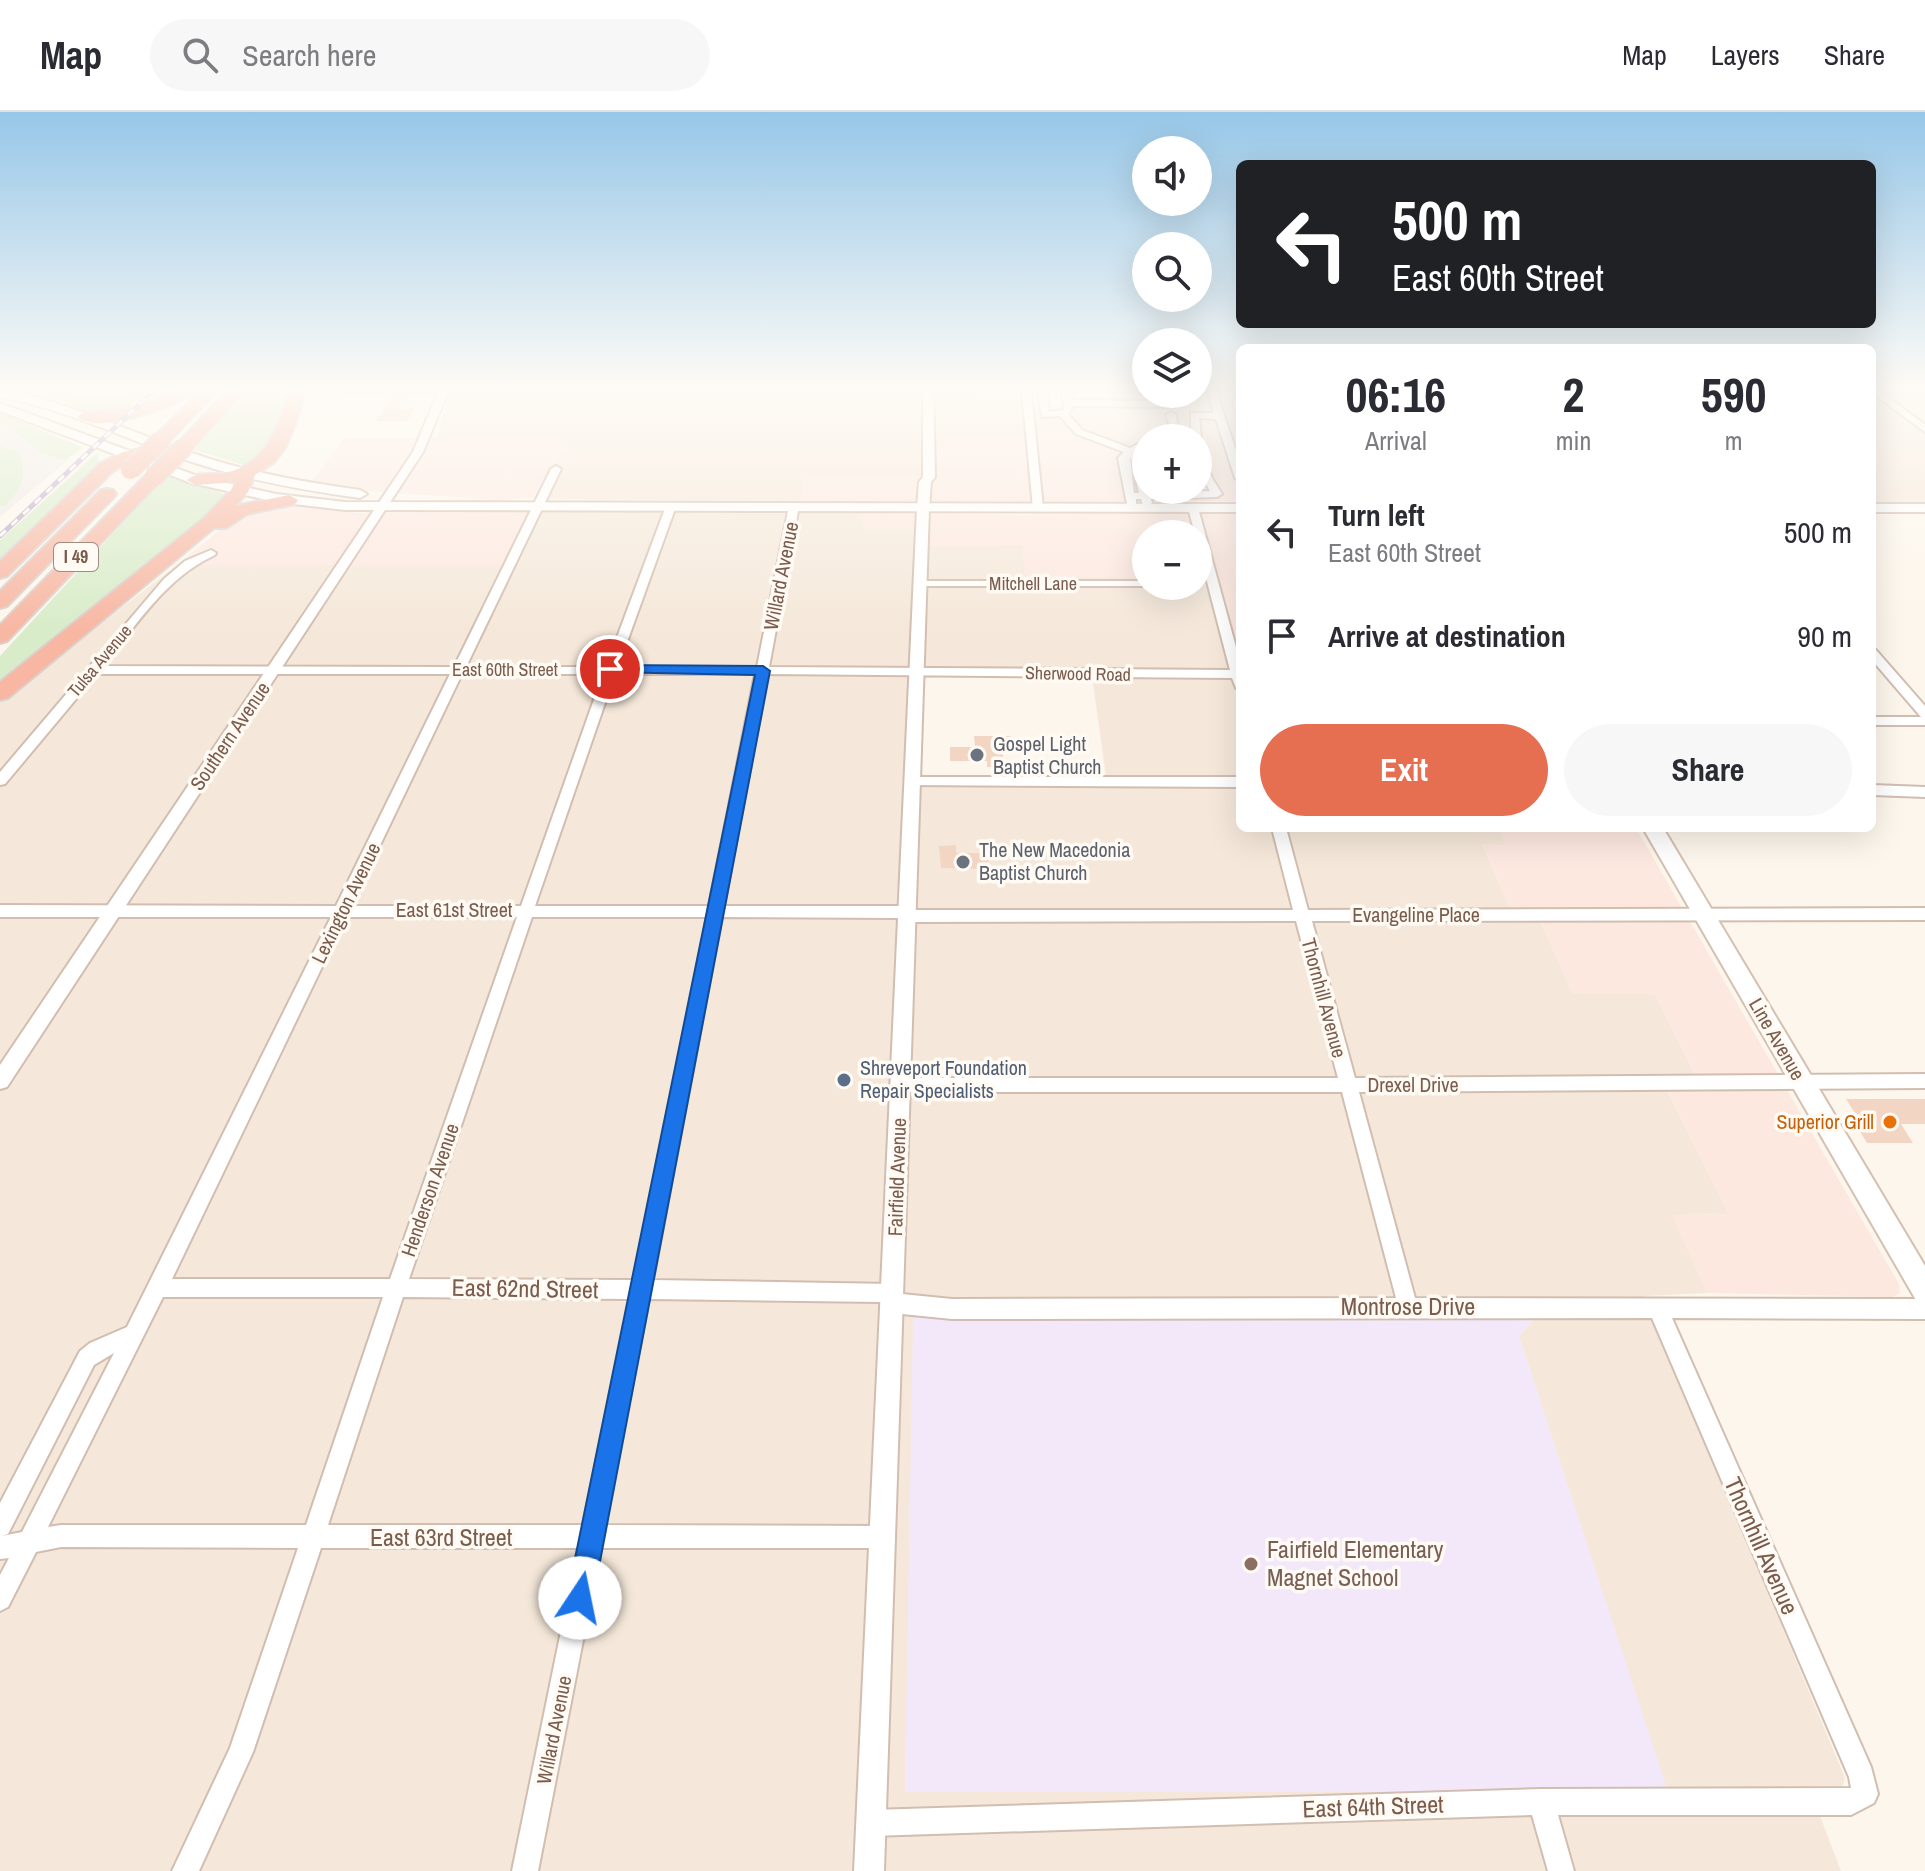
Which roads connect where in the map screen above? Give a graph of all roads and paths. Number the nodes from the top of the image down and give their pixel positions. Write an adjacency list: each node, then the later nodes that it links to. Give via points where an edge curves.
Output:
1 (101, 467): 13 (highway)
2 (117, 467): 13 (highway)
3 (126, 467): 36 (highway, I 49)
4 (146, 467): 15 (main road)
5 (159, 467): 38 (highway, I 49, bridge)
6 (231, 467): 14 (main road)
7 (255, 467): 14 (highway)
8 (274, 467): 16 (highway)
9 (407, 467): 19 (street, Southern Avenue)
10 (929, 467): 25 (street, Fairfield Avenue)
11 (1034, 467): 26 (street)
12 (556, 469): 22 (street, Lexington Avenue)
13 (102, 472): 32 (highway)
14 (247, 473): 15 (highway); 16 (main road); 17 (highway)
15 (196, 480): 17 (main road)
16 (282, 481): 19 (main road)
17 (239, 492): 18 (main road); 37 (highway)
18 (289, 500): 19 (main road); 37 (highway, via 241,510)
19 (384, 502): 22 (main road); 43 (street, Southern Avenue)
20 (1132, 502): 26 (main road)
21 (1157, 504): 27 (main road)
22 (534, 506): 23 (main road); 44 (street, Lexington Avenue)
23 (671, 506): 24 (main road); 41 (street, Henderson Avenue)
24 (794, 506): 25 (main road); 45 (street, Willard Avenue)
25 (923, 508): 26 (main road); 33 (street, Fairfield Avenue)
26 (1038, 508)
27 (1193, 508): 28 (main road); 35 (street)
28 (1236, 508)
29 (1876, 508): 30 (main road)
30 (1925, 508)
31 (211, 553): 42 (street, Tulsa Avenue, via 168,581)
32 (0, 572)
33 (921, 584): 34 (street, Mitchell Lane); 46 (street, Fairfield Avenue)
34 (1132, 584)
35 (1214, 584): 40 (street)
36 (0, 602)
37 (103, 609): 48 (highway)
38 (0, 637)
39 (1876, 658): 49 (street)
40 (1236, 667)
41 (610, 669): 44 (street, East 60th Street); 45 (street, East 60th Street); 61 (street, Henderson Avenue)
42 (93, 670): 43 (street, East 60th Street); 52 (street, Tulsa Avenue)
43 (274, 670): 44 (street, East 60th Street); 60 (street, Southern Avenue)
44 (460, 670): 59 (street, Lexington Avenue)
45 (763, 671): 46 (street, East 60th Street); 63 (street, Willard Avenue)
46 (917, 672): 47 (street, Sherwood Road); 53 (street, Fairfield Avenue)
47 (1236, 678)
48 (0, 693)
49 (1925, 714)
50 (1876, 721): 51 (street)
51 (1925, 721)
52 (0, 781)
53 (912, 782): 54 (street); 64 (street, Fairfield Avenue)
54 (1236, 782)
55 (1876, 790): 56 (street)
56 (1925, 792)
57 (1280, 832): 66 (street, Thornhill Avenue)
58 (1655, 832): 67 (main road, Line Avenue)
59 (342, 909): 60 (street, East 61st Street); 61 (street, East 61st Street); 73 (street, Lexington Avenue)
60 (114, 910): 62 (street, East 61st Street); 68 (street, Southern Avenue)
61 (527, 910): 63 (street, East 61st Street); 74 (street, Henderson Avenue)
62 (0, 911)
63 (716, 911): 64 (street, East 61st Street); 75 (street, Willard Avenue)
64 (908, 914): 66 (street, Evangeline Place); 71 (street, Fairfield Avenue)
65 (1925, 914): 67 (street, Evangeline Place)
66 (1302, 915): 67 (street, Evangeline Place); 72 (street, Thornhill Avenue)
67 (1704, 915): 70 (main road, Line Avenue)
68 (0, 1081)
69 (1925, 1081): 70 (street, Drexel Drive)
70 (1803, 1084): 72 (street, Drexel Drive); 76 (main road, Line Avenue)
71 (901, 1085): 72 (street, Drexel Drive); 77 (street, Fairfield Avenue)
72 (1347, 1085): 78 (street, Thornhill Avenue)
73 (156, 1288): 74 (street, East 62nd Street); 81 (street, Lexington Avenue)
74 (396, 1288): 75 (street, East 62nd Street); 85 (street, Henderson Avenue)
75 (641, 1290): 77 (street, East 62nd Street); 83 (street, Willard Avenue)
76 (1925, 1291)
77 (892, 1298): 78 (street, Montrose Drive, via 939,1308 1021,1310); 84 (street, Fairfield Avenue)
78 (1408, 1307): 79 (street, Montrose Drive)
79 (1657, 1307): 80 (street, Montrose Drive); 89 (street, Thornhill Avenue)
80 (1925, 1309)
81 (132, 1335): 82 (street, via 87,1358); 86 (street, Lexington Avenue)
82 (0, 1526)
83 (592, 1537): 84 (street, East 63rd Street); 85 (street, East 63rd Street); 93 (street, Willard Avenue)
84 (882, 1537): 91 (street, Fairfield Avenue)
85 (310, 1538): 86 (street, East 63rd Street, via 61,1536); 92 (street, Henderson Avenue, via 241,1752)
86 (28, 1541): 87 (street, East 63rd Street); 88 (street, Lexington Avenue)
87 (0, 1548)
88 (0, 1599)
89 (1865, 1786): 90 (street, East 64th Street, via 1861,1799 1851,1802)
90 (1541, 1802): 91 (street, East 64th Street); 95 (street)
91 (871, 1823): 94 (street, Fairfield Avenue)
92 (185, 1871)
93 (525, 1871)
94 (869, 1871)
95 (1561, 1871)

